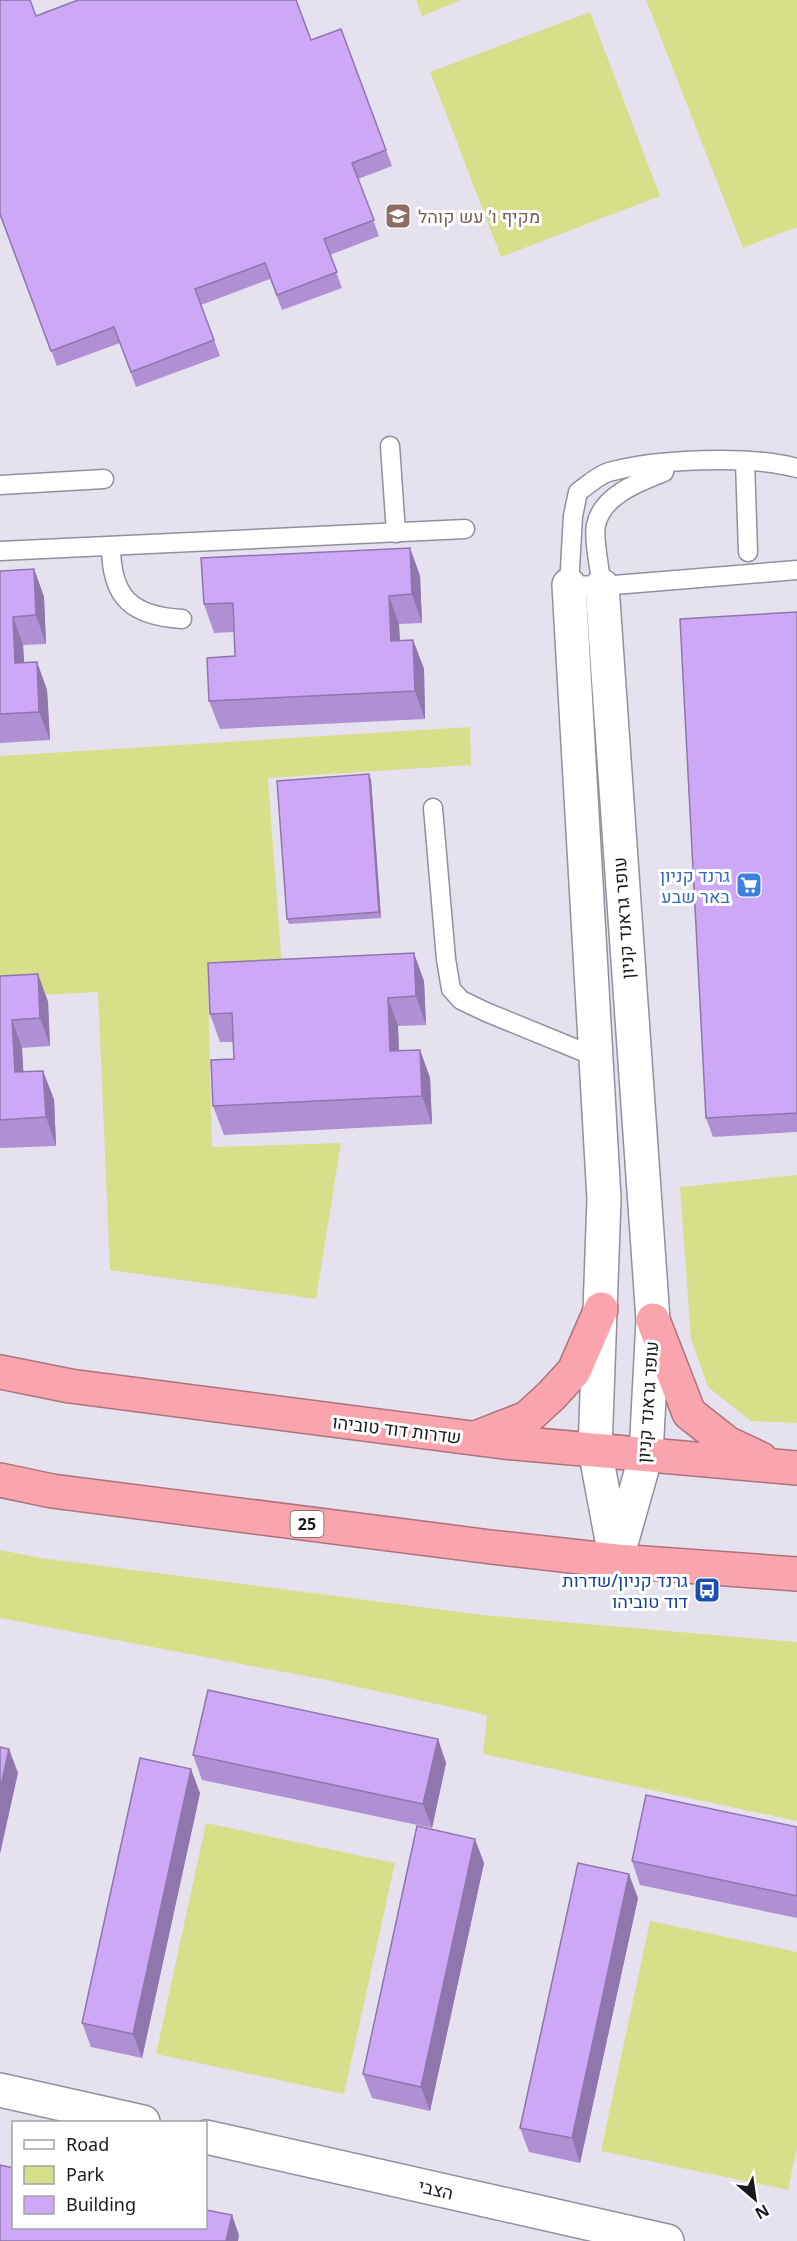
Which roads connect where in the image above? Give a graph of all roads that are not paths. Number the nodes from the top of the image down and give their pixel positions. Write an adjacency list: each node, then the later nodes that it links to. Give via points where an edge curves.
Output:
1 (390, 446): 8 (lane)
2 (692, 462): 3 (lane); 13 (lane, via 607,472 578,492); 14 (lane, via 626,486 607,506 596,524)
3 (745, 462): 4 (lane); 11 (lane)
4 (797, 468)
5 (104, 480): 6 (lane)
6 (0, 485)
7 (465, 529): 8 (lane)
8 (396, 533): 9 (lane)
9 (111, 546): 10 (lane); 15 (lane, via 113,577 124,598 149,615)
10 (0, 552)
11 (748, 552)
12 (797, 570): 14 (lane)
13 (569, 585): 14 (lane); 17 (street, עופר גראנד קניון)
14 (602, 586): 19 (street, עופר גראנד קניון)
15 (182, 619)
16 (433, 808): 17 (lane, via 451,989 462,1000 486,1012)
17 (596, 1057): 18 (street, עופר גראנד קניון, via 604,1199)
18 (601, 1309): 21 (highway, via 574,1371 551,1396 527,1418); 22 (street, עופר גראנד קניון)
19 (652, 1320): 23 (street, עופר גראנד קניון); 24 (highway, via 689,1413 728,1443)
20 (0, 1372): 21 (highway, שדרות דוד טוביהו, via 70,1386)
21 (474, 1438): 22 (highway, שדרות דוד טוביהו)
22 (594, 1450): 23 (highway, שדרות דוד טוביהו); 26 (street, עופר גראנד קניון)
23 (646, 1455): 24 (highway, שדרות דוד טוביהו); 26 (street, עופר גראנד קניון)
24 (787, 1467)
25 (0, 1480): 26 (highway, 25, via 52,1491)
26 (616, 1561): 27 (highway, 25)
27 (797, 1574)
28 (0, 2090): 29 (street)
29 (139, 2121)
30 (207, 2137): 31 (street, הצבי)
31 (668, 2241)

